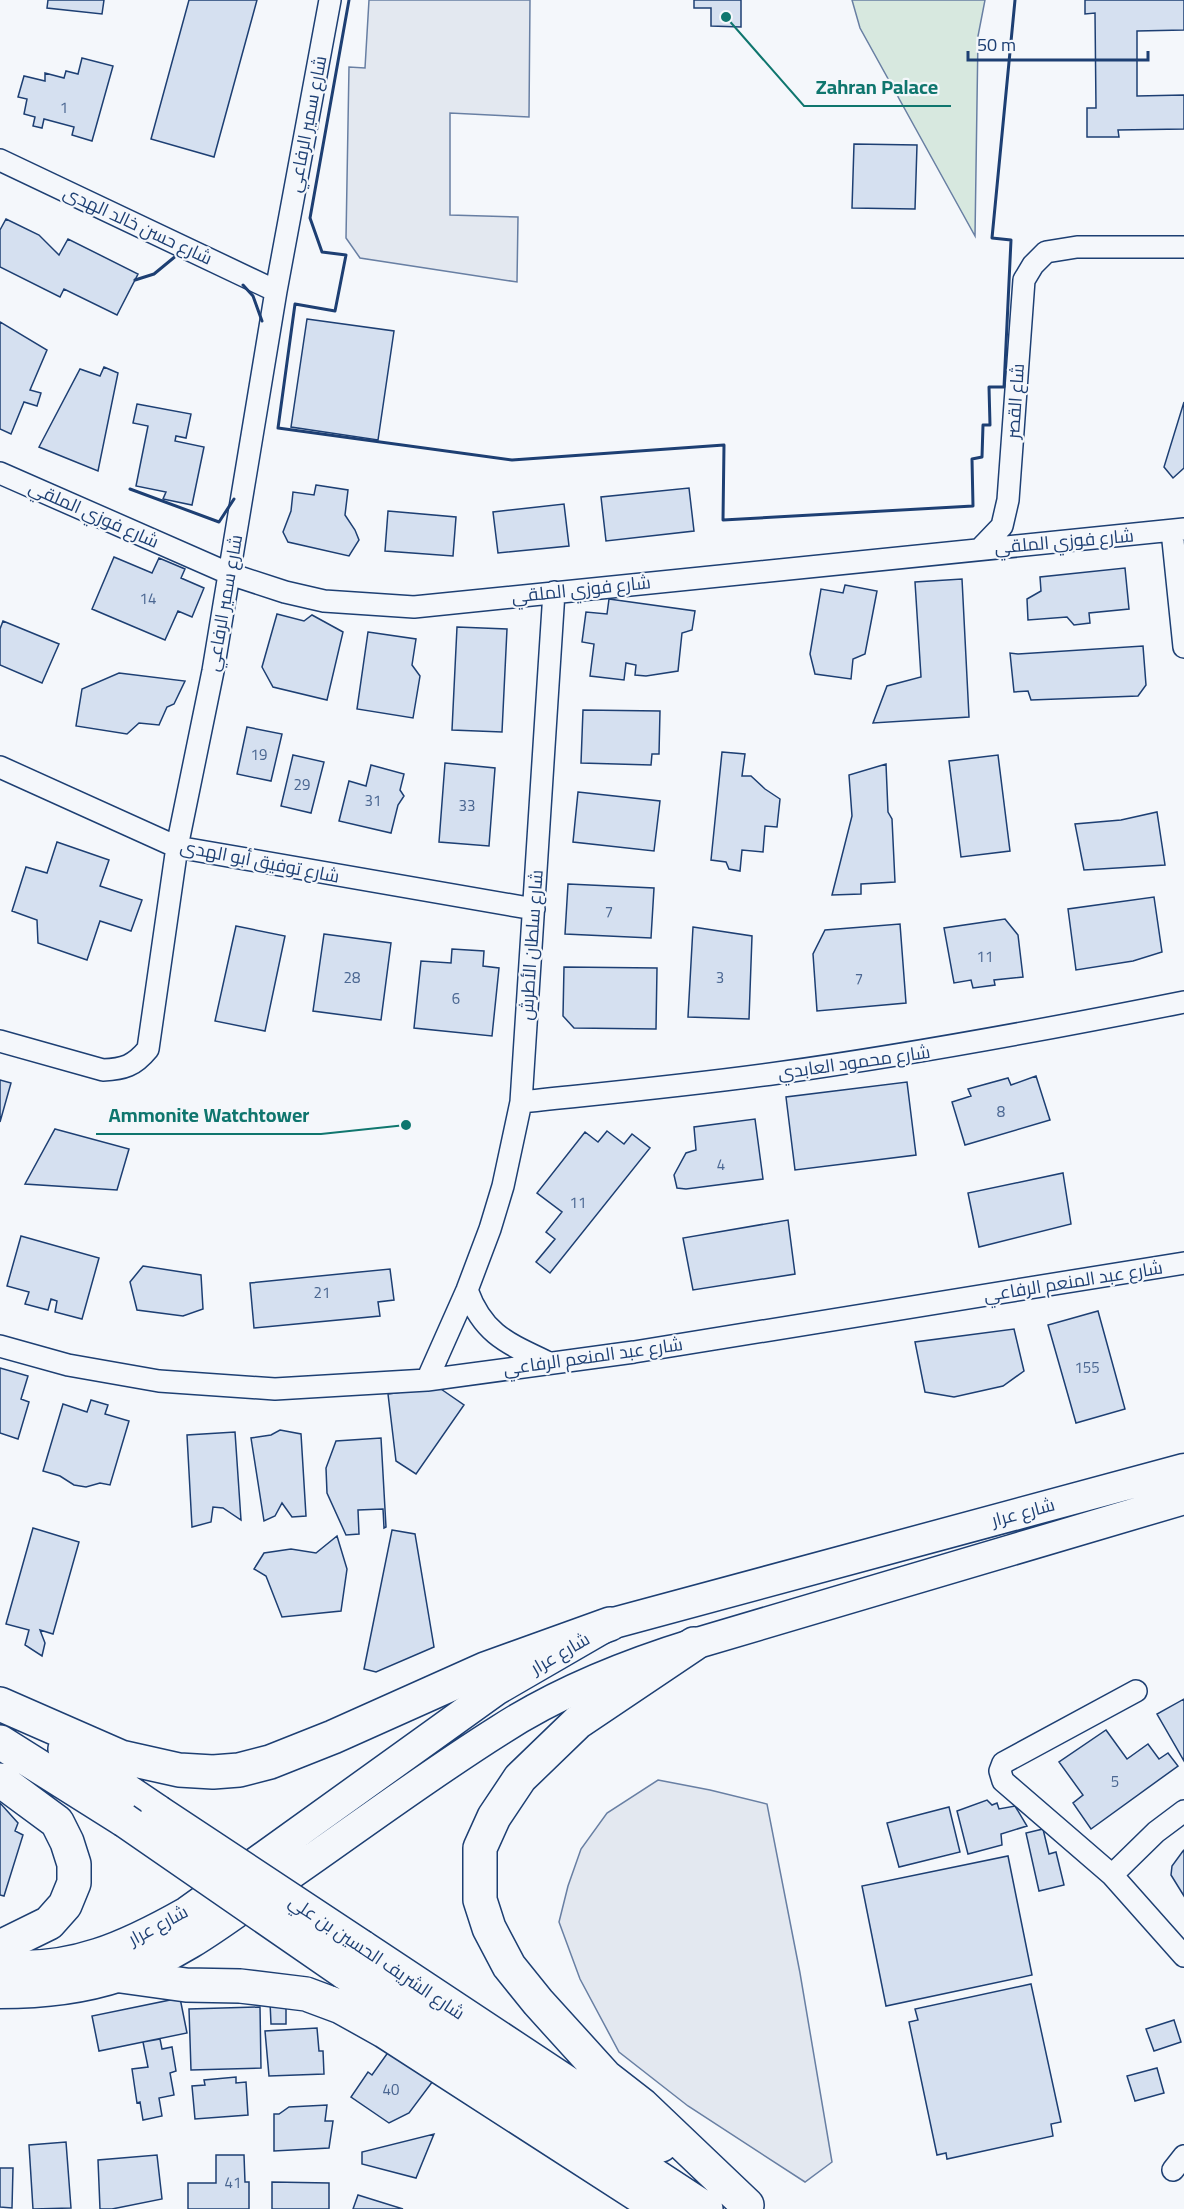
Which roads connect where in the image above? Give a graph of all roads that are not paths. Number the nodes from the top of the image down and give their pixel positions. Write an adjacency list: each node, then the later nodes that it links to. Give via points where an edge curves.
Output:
1 (330, 0): 4 (street, شارع سمير الرفاعي)
2 (0, 160): 4 (street, شارع حسن خالد الهدى)
3 (1184, 247): 7 (street, شاع القصر, via 1077,247 1046,252 1033,265 1024,279 1008,500 1002,526)
4 (276, 291): 8 (street, شارع سمير الرفاعي)
5 (0, 473): 8 (street, شارع فوزي الملقي)
6 (1178, 530): 7 (street, شارع فوزي الملقي); 10 (street)
7 (980, 549): 9 (street, شارع فوزي الملقي)
8 (230, 574): 9 (street, شارع فوزي الملقي, via 285,592 358,604 414,607); 12 (street, شارع سمير الرفاعي)
9 (554, 592): 13 (street, شارع سلطان الأطرش)
10 (1184, 647)
11 (0, 767): 12 (street, شارع توفيق أبو الهدى)
12 (177, 847): 13 (street, شارع توفيق أبو الهدى); 15 (street, شارع سمير الرفاعي, via 147,1049 138,1061 120,1069 103,1070)
13 (534, 909): 16 (street, شارع سلطان الأطرش)
14 (1184, 1002): 16 (street, شارع محمود العابدي, via 939,1049 777,1073)
15 (0, 1041)
16 (521, 1102): 18 (street, شارع سلطان الأطرش, via 490,1229)
17 (1184, 1263): 20 (street, شارع عبد المنعم الرفاعي, via 634,1352)
18 (467, 1290): 20 (street, via 485,1326); 21 (street, شارع سلطان الأطرش)
19 (0, 1346): 21 (street, شارع عبد المنعم الرفاعي, via 68,1365 159,1381 275,1389)
20 (547, 1362): 21 (street, شارع عبد المنعم الرفاعي)
21 (427, 1380)
22 (1184, 1469): 24 (main road, شارع عرار)
23 (1184, 1499): 25 (main road, شارع عرار)
24 (609, 1624): 27 (main road, via 485,1669 270,1762 239,1770 179,1770 121,1757); 35 (main road, شارع عرار, via 496,1690 187,1912 140,1938 77,1961 23,1968)
25 (694, 1644): 36 (main road, شارع عرار, via 598,1677 501,1729 216,1927 157,1962); 38 (main road, via 578,1722 520,1778 494,1817 480,1848 480,1900 489,1928 509,1966 538,2002 606,2077 642,2105)
26 (1136, 1691): 31 (street, via 1003,1763 1000,1772 1004,1780)
27 (0, 1705): 34 (main road, شارع الشريف الحسين بن علي, bridge, via 158,1812)
28 (0, 1742): 34 (main road, شارع الشريف الحسين بن علي, bridge)
29 (0, 1780): 32 (main road, via 57,1822 74,1864 74,1883 65,1905 49,1923)
30 (1184, 1810): 31 (street)
31 (1112, 1875): 33 (street)
32 (0, 1947)
33 (1184, 1956)
34 (353, 1960): 38 (main road, شارع الشريف الحسين بن علي, via 640,2131); 40 (main road, شارع الشريف الحسين بن علي)
35 (0, 1965)
36 (121, 1976): 37 (main road, شارع عرار, via 71,1989); 39 (main road, via 306,1994 341,2007)
37 (0, 1993)
38 (751, 2207)
39 (660, 2209)
40 (706, 2209)

